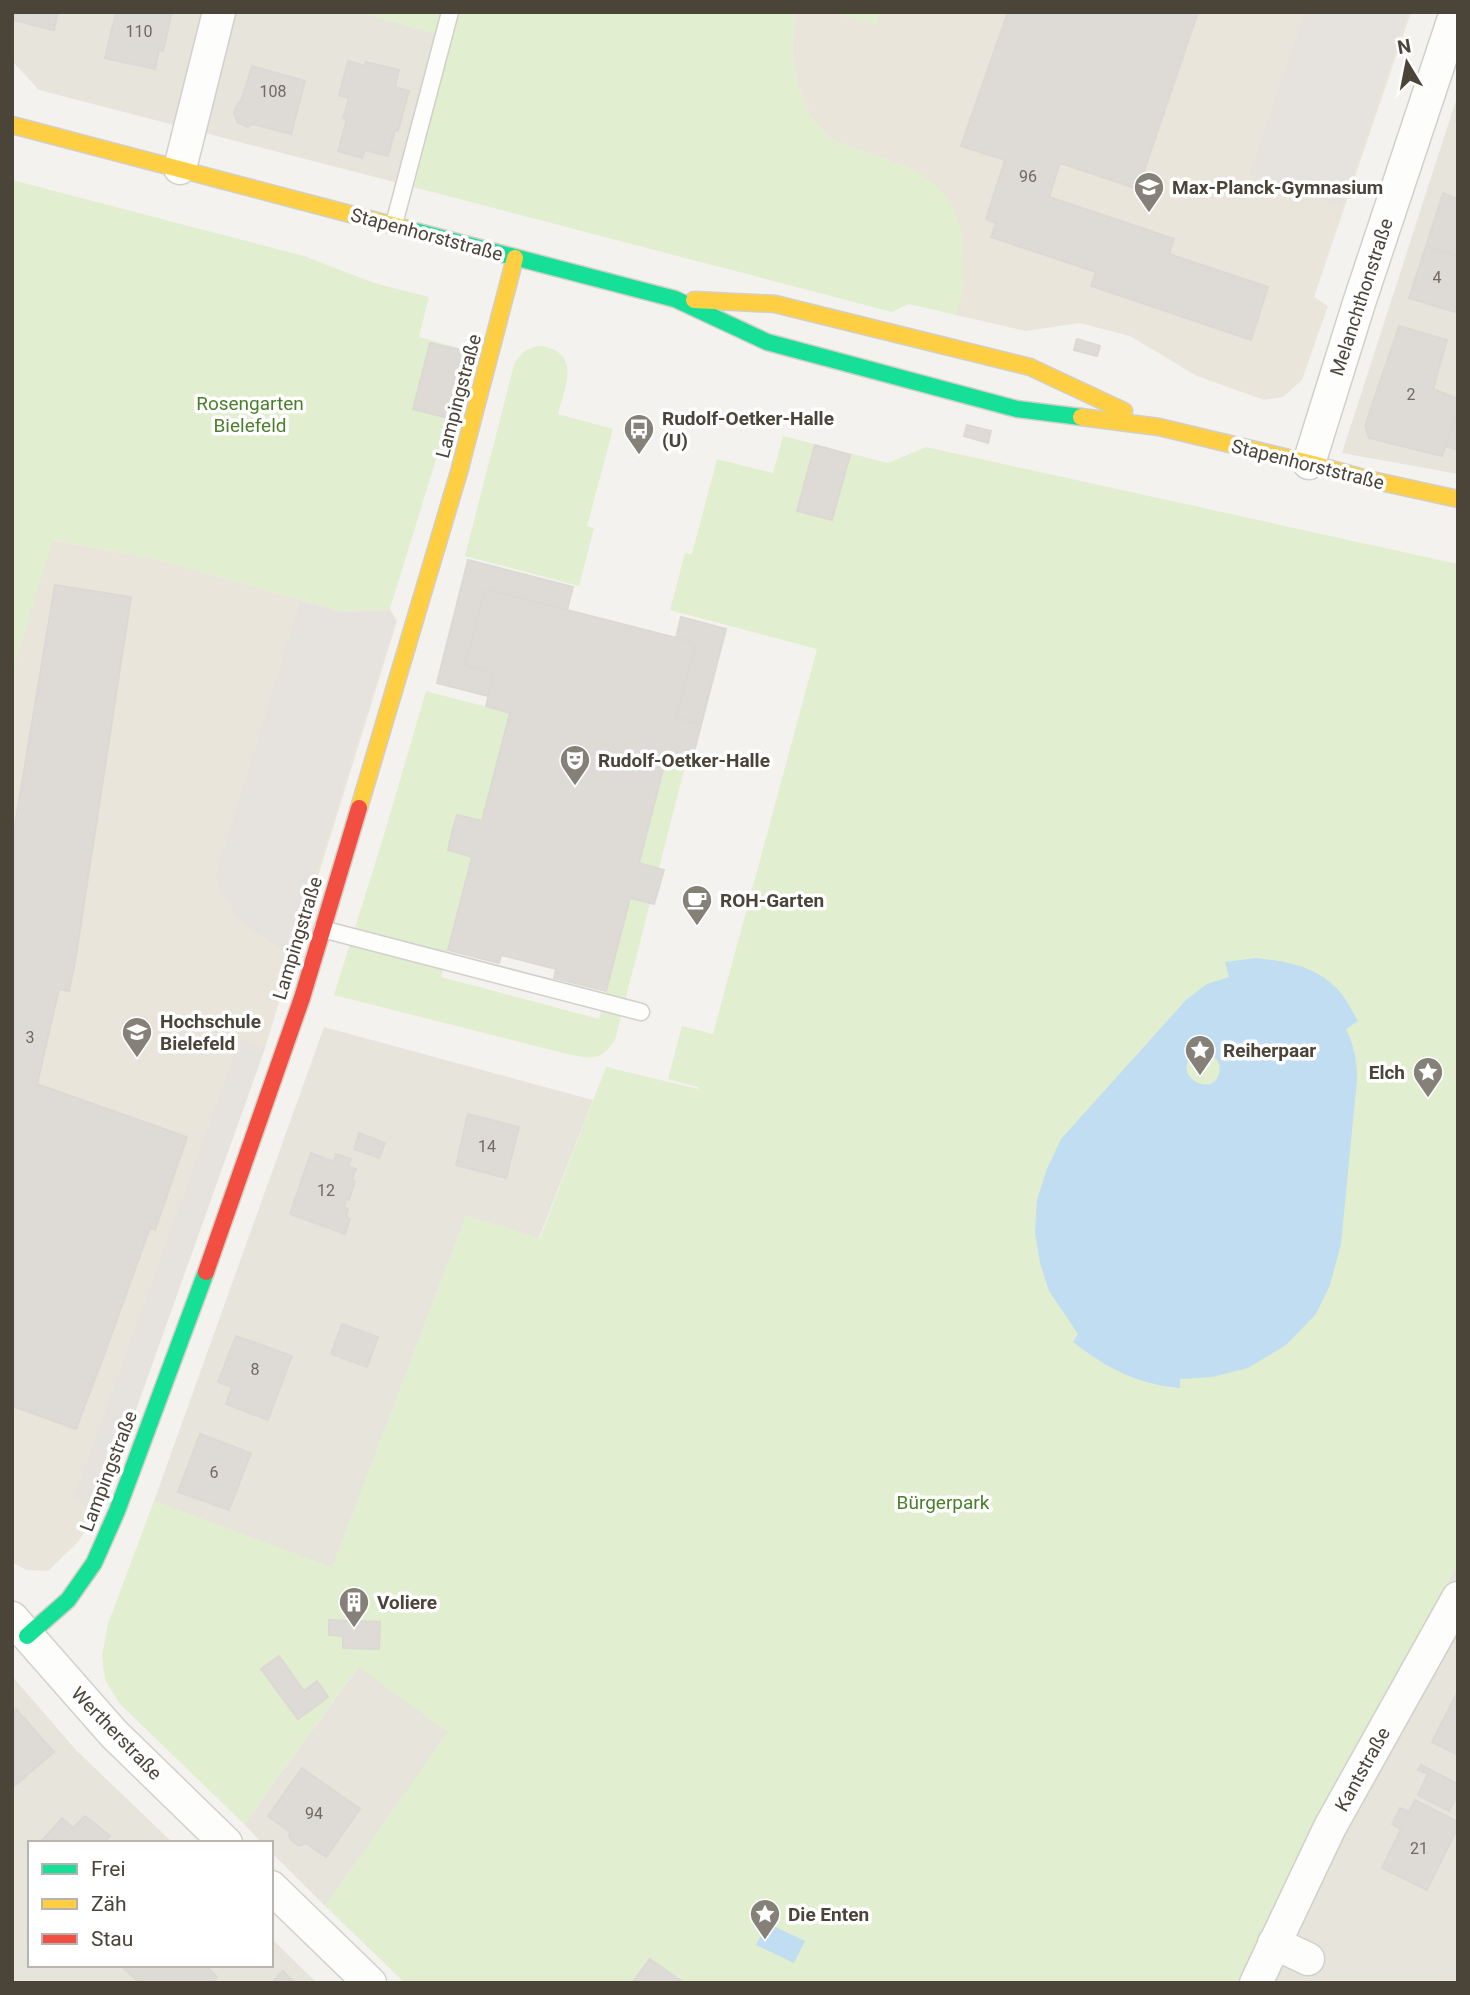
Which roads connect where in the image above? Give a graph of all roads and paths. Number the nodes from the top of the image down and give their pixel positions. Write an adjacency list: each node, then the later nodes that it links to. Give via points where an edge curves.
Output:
1 (219, 12): 5 (street)
2 (450, 12): 6 (lane)
3 (1456, 12): 10 (street, Melanchthonstraße)
4 (12, 125): 5 (main road, Stapenhorststraße)
5 (180, 168): 6 (main road, Stapenhorststraße)
6 (394, 225): 7 (main road, Stapenhorststraße)
7 (515, 258): 8 (main road, Stapenhorststraße); 12 (main road, Lampingstraße, via 455,485)
8 (675, 299): 9 (main road, Stapenhorststraße, via 767,342 1017,409); 9 (main road, Stapenhorststraße, via 775,304 1030,367)
9 (1159, 427): 10 (main road, Stapenhorststraße)
10 (1309, 463): 11 (main road, Stapenhorststraße)
11 (1458, 499)
12 (322, 929): 13 (lane); 15 (main road, Lampingstraße, via 225,1220 117,1511 93,1563 68,1600)
13 (641, 1012)
14 (1458, 1598): 18 (street, Kantstraße, via 1330,1827)
15 (20, 1627): 16 (street, Wertherstraße, via 114,1734)
16 (224, 1841)
17 (273, 1889): 20 (street)
18 (1274, 1943): 19 (street); 21 (street, Kantstraße)
19 (1308, 1959)
20 (370, 1983)
21 (1256, 1983)

